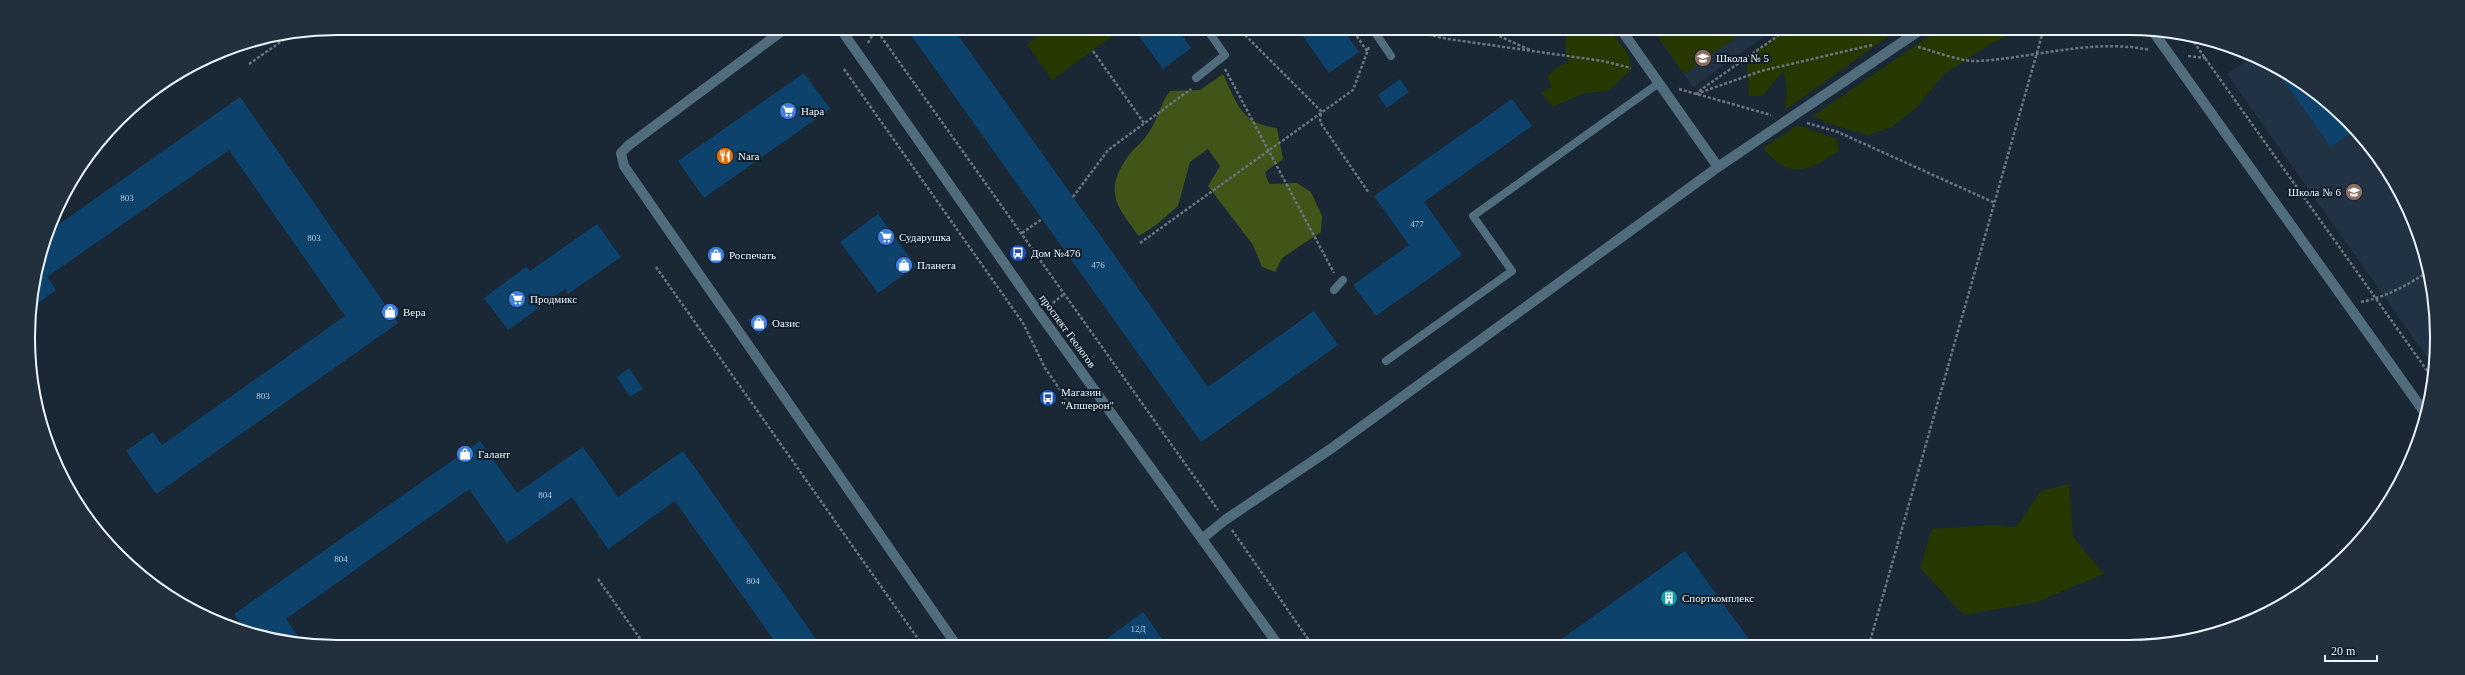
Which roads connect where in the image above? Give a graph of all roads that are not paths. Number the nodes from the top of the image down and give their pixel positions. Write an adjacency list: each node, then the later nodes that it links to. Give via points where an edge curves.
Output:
1 (777, 35): 15 (street, via 629,144 622,153 624,166)
2 (845, 35): 14 (street, проспект Геологов, via 1039,313)
3 (1211, 35): 9 (lane, via 1225,55)
4 (1376, 35): 8 (lane)
5 (1625, 35): 10 (street)
6 (1912, 35): 11 (street)
7 (2157, 37): 13 (street)
8 (1391, 56)
9 (1196, 78)
10 (1659, 83): 11 (street); 12 (lane, via 1472,216 1512,271)
11 (1718, 167): 14 (street, via 1332,448 1225,520)
12 (1386, 361)
13 (2422, 408)
14 (1203, 538): 16 (street, проспект Геологов)
15 (952, 640)
16 (1275, 640)

